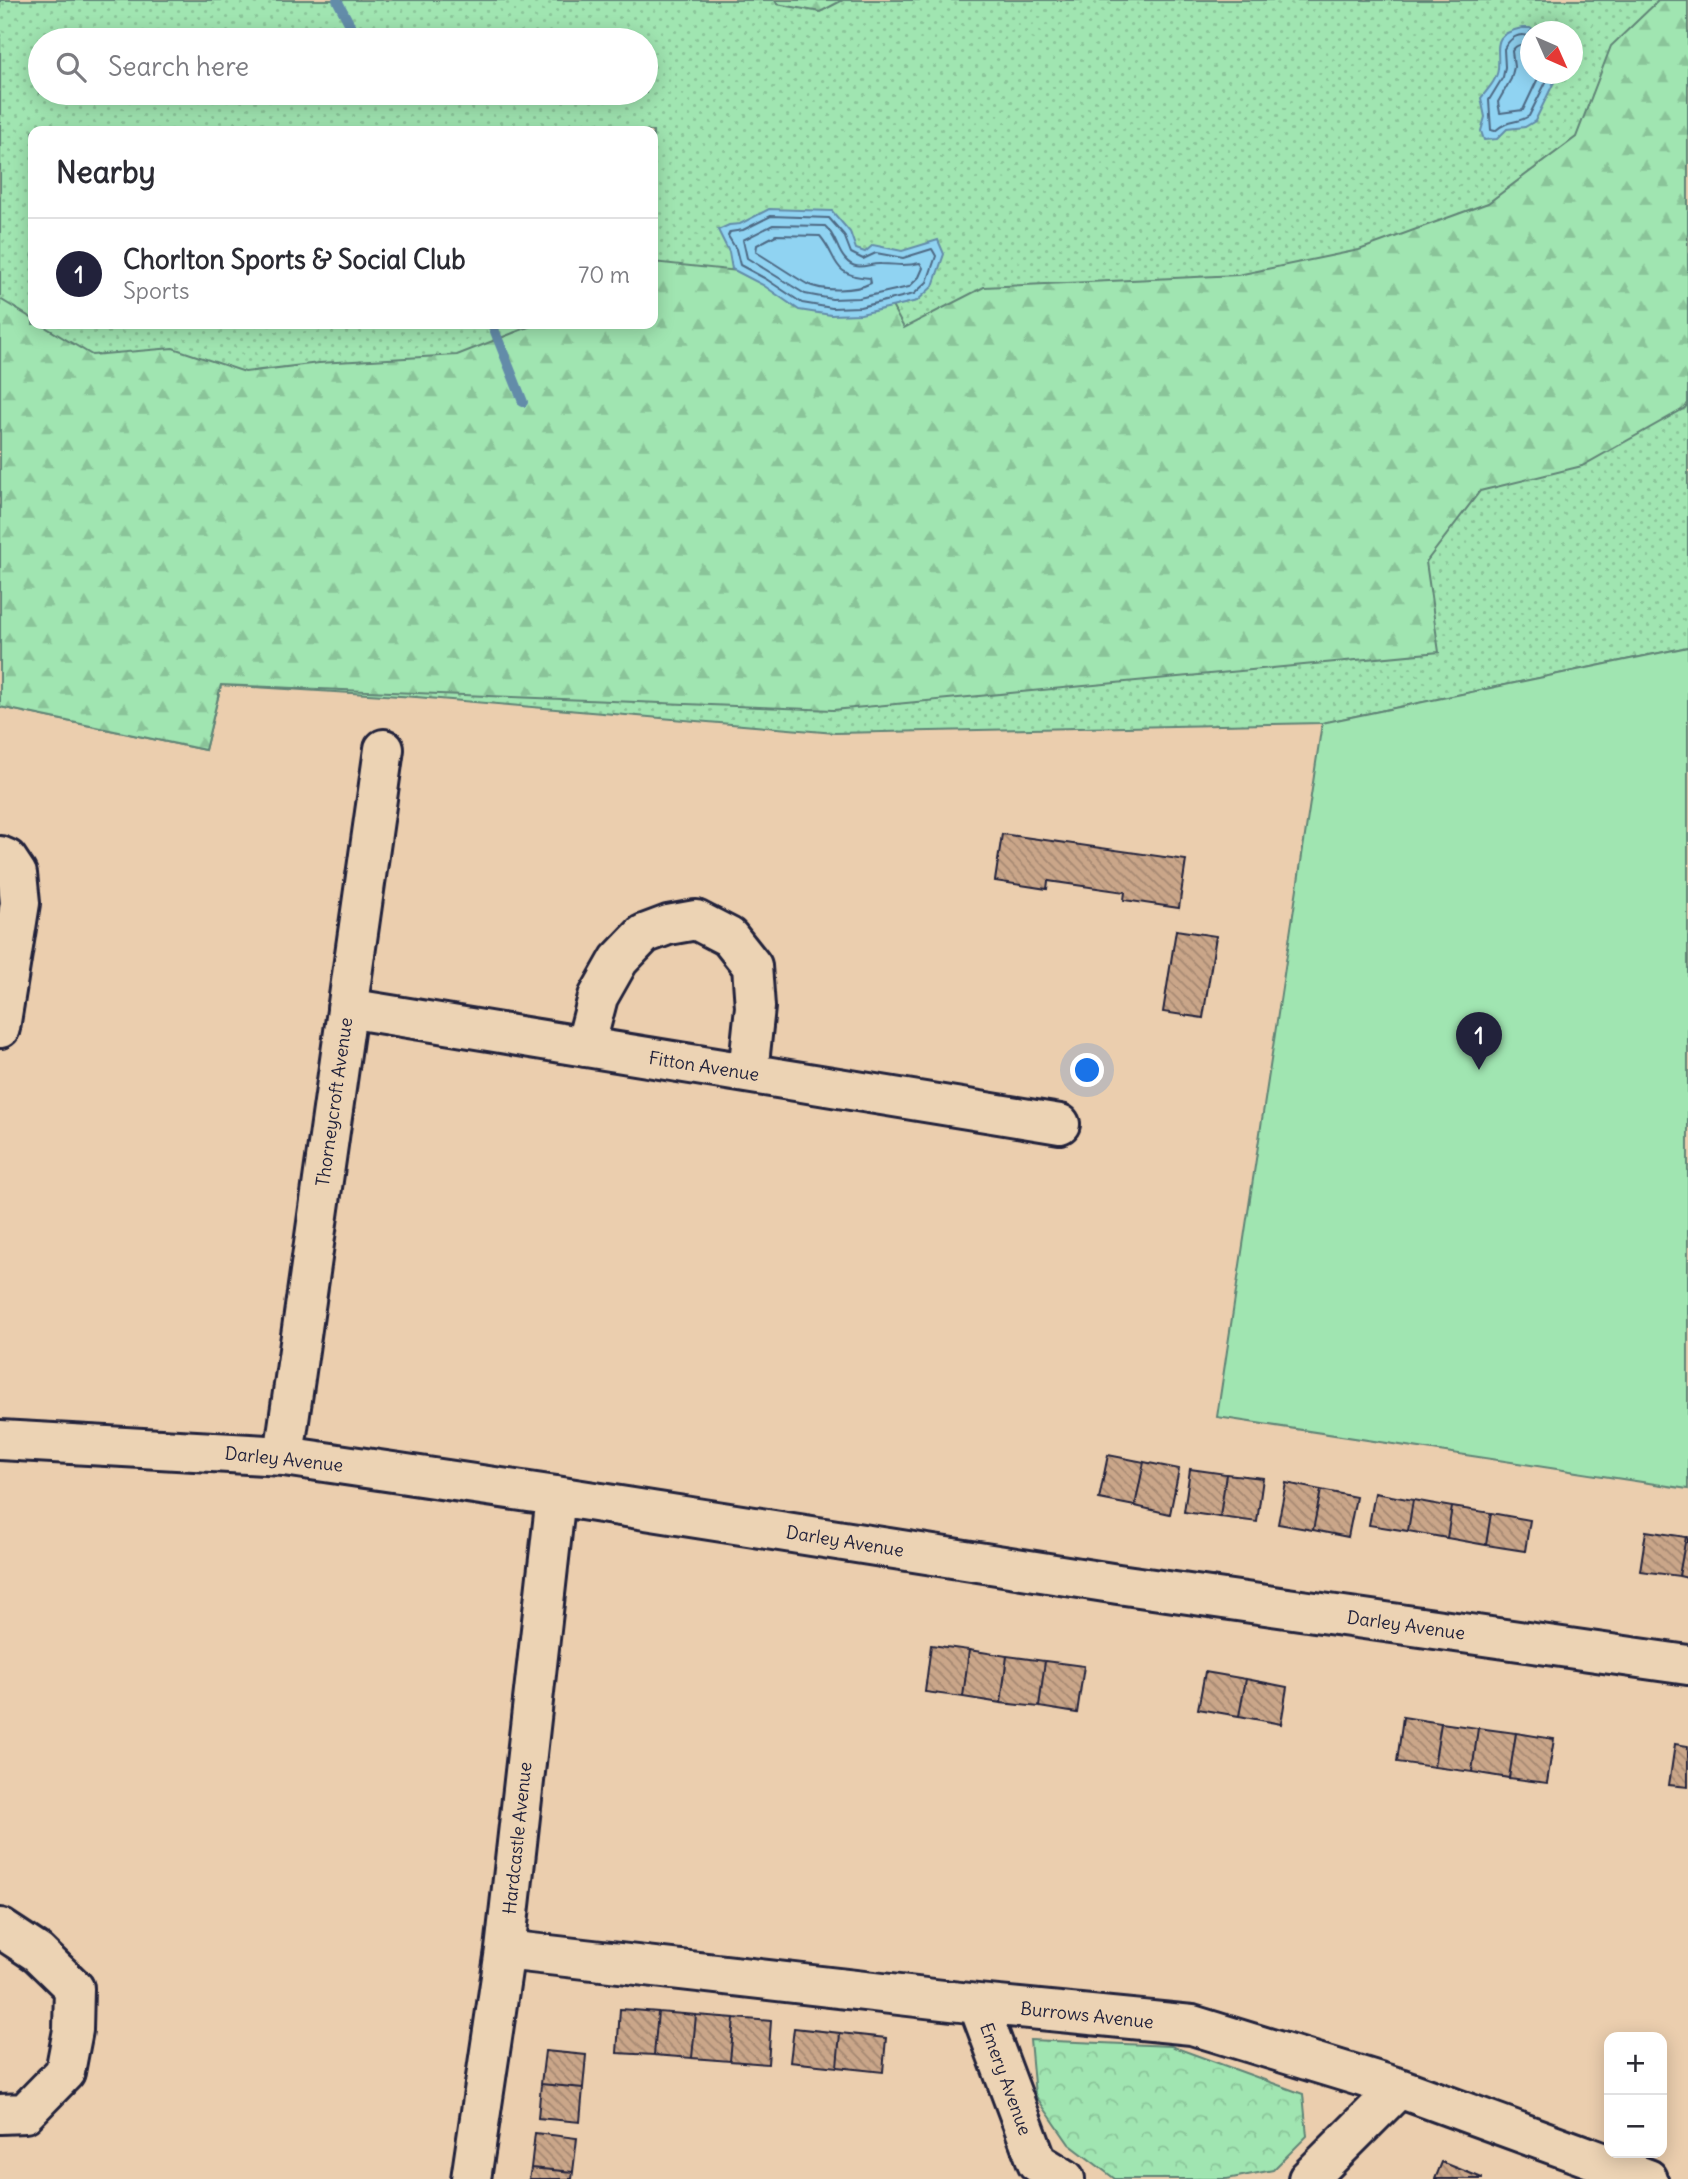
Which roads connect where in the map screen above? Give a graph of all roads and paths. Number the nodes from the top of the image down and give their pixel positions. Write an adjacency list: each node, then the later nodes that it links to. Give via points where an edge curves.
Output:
1 (384, 749): 3 (street, Thorneycroft Avenue)
2 (0, 856): 4 (street, via 17,874 20,903)
3 (347, 1008): 5 (street, Fitton Avenue); 9 (street, Thorneycroft Avenue)
4 (0, 1028)
5 (585, 1047): 6 (street, Fitton Avenue); 6 (street, via 598,997 619,960 644,934 696,920 729,937 752,966 755,1007)
6 (748, 1073): 7 (street, Fitton Avenue)
7 (1060, 1124)
8 (0, 1440): 9 (street, Darley Avenue)
9 (284, 1456): 10 (street, Darley Avenue)
10 (556, 1496): 11 (street, Darley Avenue, via 1118,1584); 13 (street, Hardcastle Avenue)
11 (1688, 1665)
12 (0, 1928): 16 (street, via 38,1953 74,1988 65,2072 25,2113)
13 (505, 1950): 14 (street, Burrows Avenue); 17 (street, Hardcastle Avenue)
14 (978, 2004): 15 (street, Burrows Avenue, via 1192,2025); 18 (street, Emery Avenue, via 1037,2162)
15 (1399, 2088): 19 (street); 20 (street, Burrows Avenue)
16 (0, 2115)
17 (471, 2179)
18 (1065, 2179)
19 (1308, 2179)
20 (1648, 2179)

